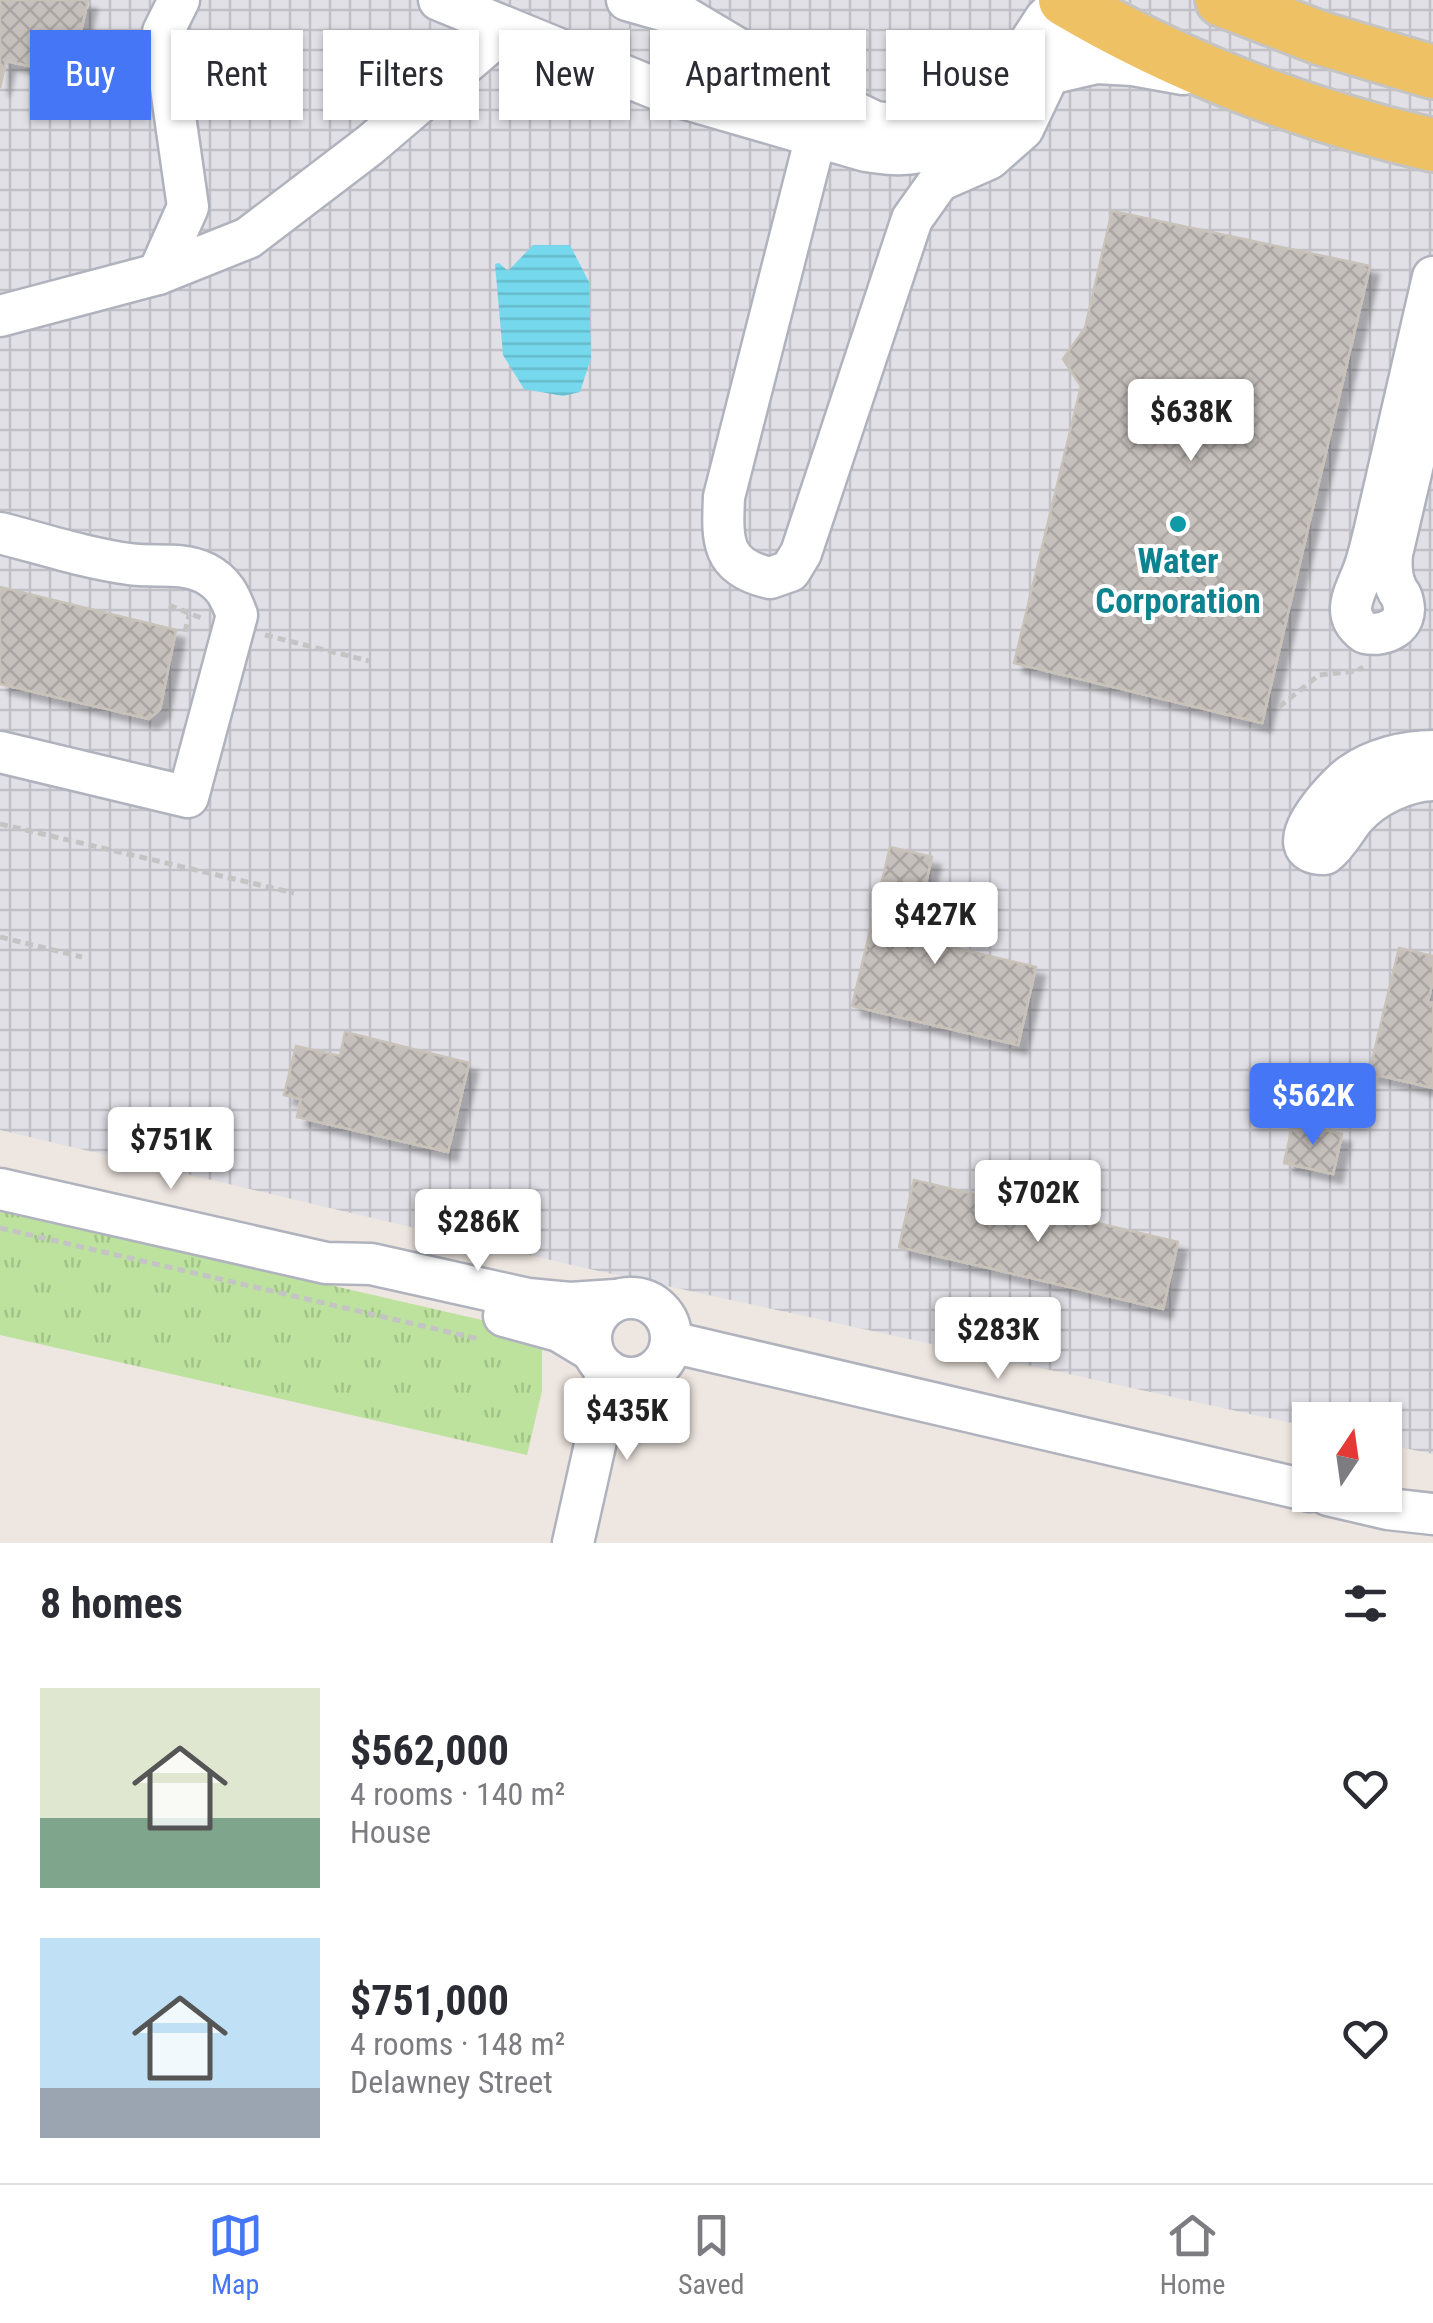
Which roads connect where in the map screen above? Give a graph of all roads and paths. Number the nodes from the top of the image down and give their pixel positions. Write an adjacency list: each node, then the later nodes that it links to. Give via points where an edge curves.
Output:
1 (179, 0): 12 (street, via 164,32 188,207)
2 (438, 0): 6 (street)
3 (627, 0): 5 (street, via 682,16 875,122 902,125 926,124 984,95)
4 (1222, 0): 7 (main road)
5 (1072, 4): 8 (street, via 1076,41); 9 (main road)
6 (508, 28): 10 (street, via 669,94); 12 (street, via 248,238)
7 (1433, 72)
8 (1049, 74): 9 (street, via 1096,64); 10 (street, via 991,121 926,151 899,156); 10 (street, via 1024,129 988,159 939,181 912,219 801,553 790,571 770,578 738,566 726,550 724,497)
9 (1218, 75): 11 (main road)
10 (816, 136)
11 (1427, 151)
12 (158, 274): 14 (street)
13 (1433, 277): 15 (street, via 1374,534 1350,603 1352,620 1366,633 1386,633 1404,612 1392,554)
14 (0, 316)
15 (1433, 378)
16 (0, 533): 19 (street, via 98,559 204,572 228,590 237,615 188,796)
17 (189, 615): 18 (path)
18 (185, 632)
19 (0, 752)
20 (1433, 752): 21 (street, via 1386,758 1351,774 1323,801 1304,834 1306,845 1325,854 1386,793)
21 (1433, 780)
22 (0, 824): 23 (path)
23 (294, 893)
24 (0, 937): 25 (path)
25 (82, 956)
26 (0, 1189): 28 (street)
27 (0, 1228): 30 (path)
28 (326, 1263): 29 (street, via 371,1264 528,1299); 32 (street, via 362,1283 560,1331)
29 (616, 1300): 31 (street, via 646,1300 657,1308); 32 (street, via 592,1327)
30 (496, 1342)
31 (671, 1342): 32 (street, via 654,1371); 33 (street)
32 (610, 1366): 36 (street); 37 (street)
33 (1292, 1487)
34 (1402, 1511): 35 (street)
35 (1433, 1514)
36 (572, 1543)
37 (597, 1543)

